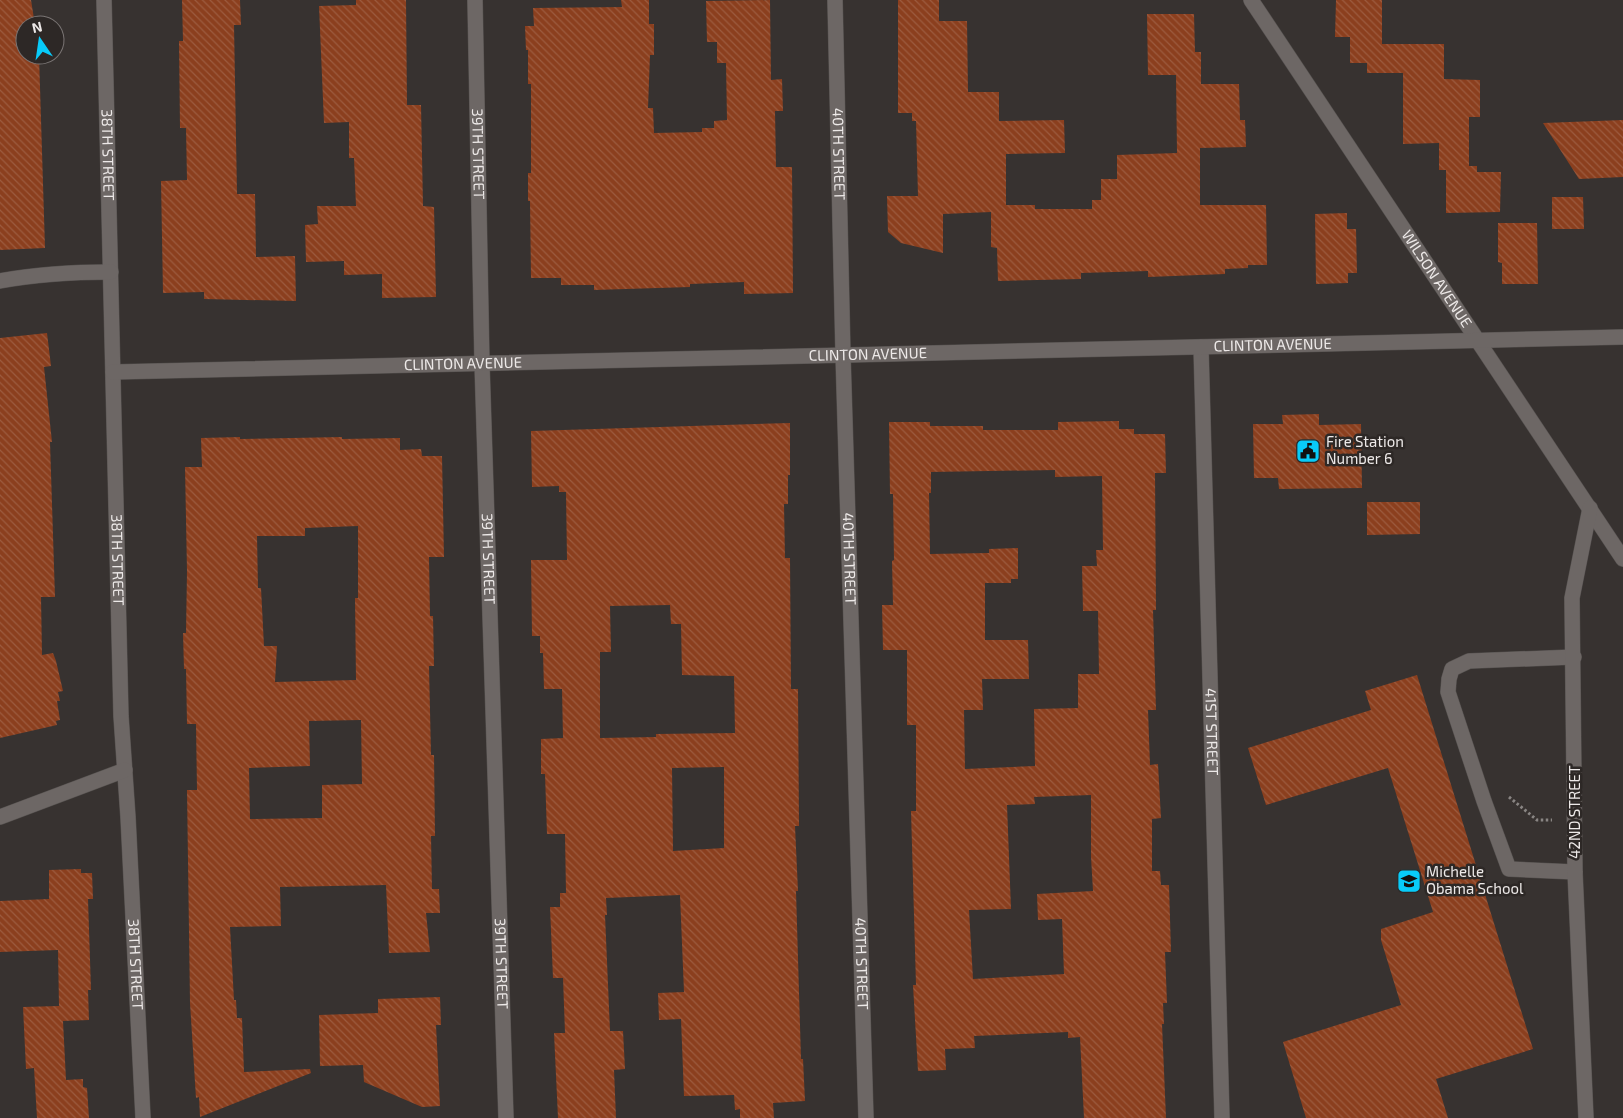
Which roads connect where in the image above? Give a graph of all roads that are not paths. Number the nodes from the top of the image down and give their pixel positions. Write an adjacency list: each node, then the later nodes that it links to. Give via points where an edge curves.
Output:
1 (104, 0): 5 (street, 38TH STREET)
2 (474, 0): 11 (street, 39TH STREET)
3 (835, 0): 10 (street, 40TH STREET)
4 (1251, 0): 8 (street, WILSON AVENUE)
5 (111, 272): 6 (street, via 29,275); 12 (street, 38TH STREET)
6 (0, 281)
7 (1623, 338): 8 (street, CLINTON AVENUE)
8 (1479, 341): 9 (street, CLINTON AVENUE); 13 (street, WILSON AVENUE)
9 (1200, 347): 10 (street, CLINTON AVENUE); 22 (street, 41ST STREET)
10 (843, 355): 11 (street, CLINTON AVENUE); 21 (street, 40TH STREET)
11 (482, 364): 12 (street, CLINTON AVENUE); 20 (street, 39TH STREET)
12 (113, 372): 16 (street, 38TH STREET)
13 (1590, 508): 14 (street, WILSON AVENUE); 15 (street, 42ND STREET, via 1572,598)
14 (1623, 559)
15 (1574, 656): 18 (street, 42ND STREET); 18 (street, via 1469,661 1452,669 1448,692 1509,869)
16 (125, 770): 17 (street); 19 (street, 38TH STREET)
17 (0, 817)
18 (1575, 872): 23 (street, 42ND STREET)
19 (143, 1118)
20 (506, 1118)
21 (866, 1118)
22 (1222, 1118)
23 (1586, 1118)

